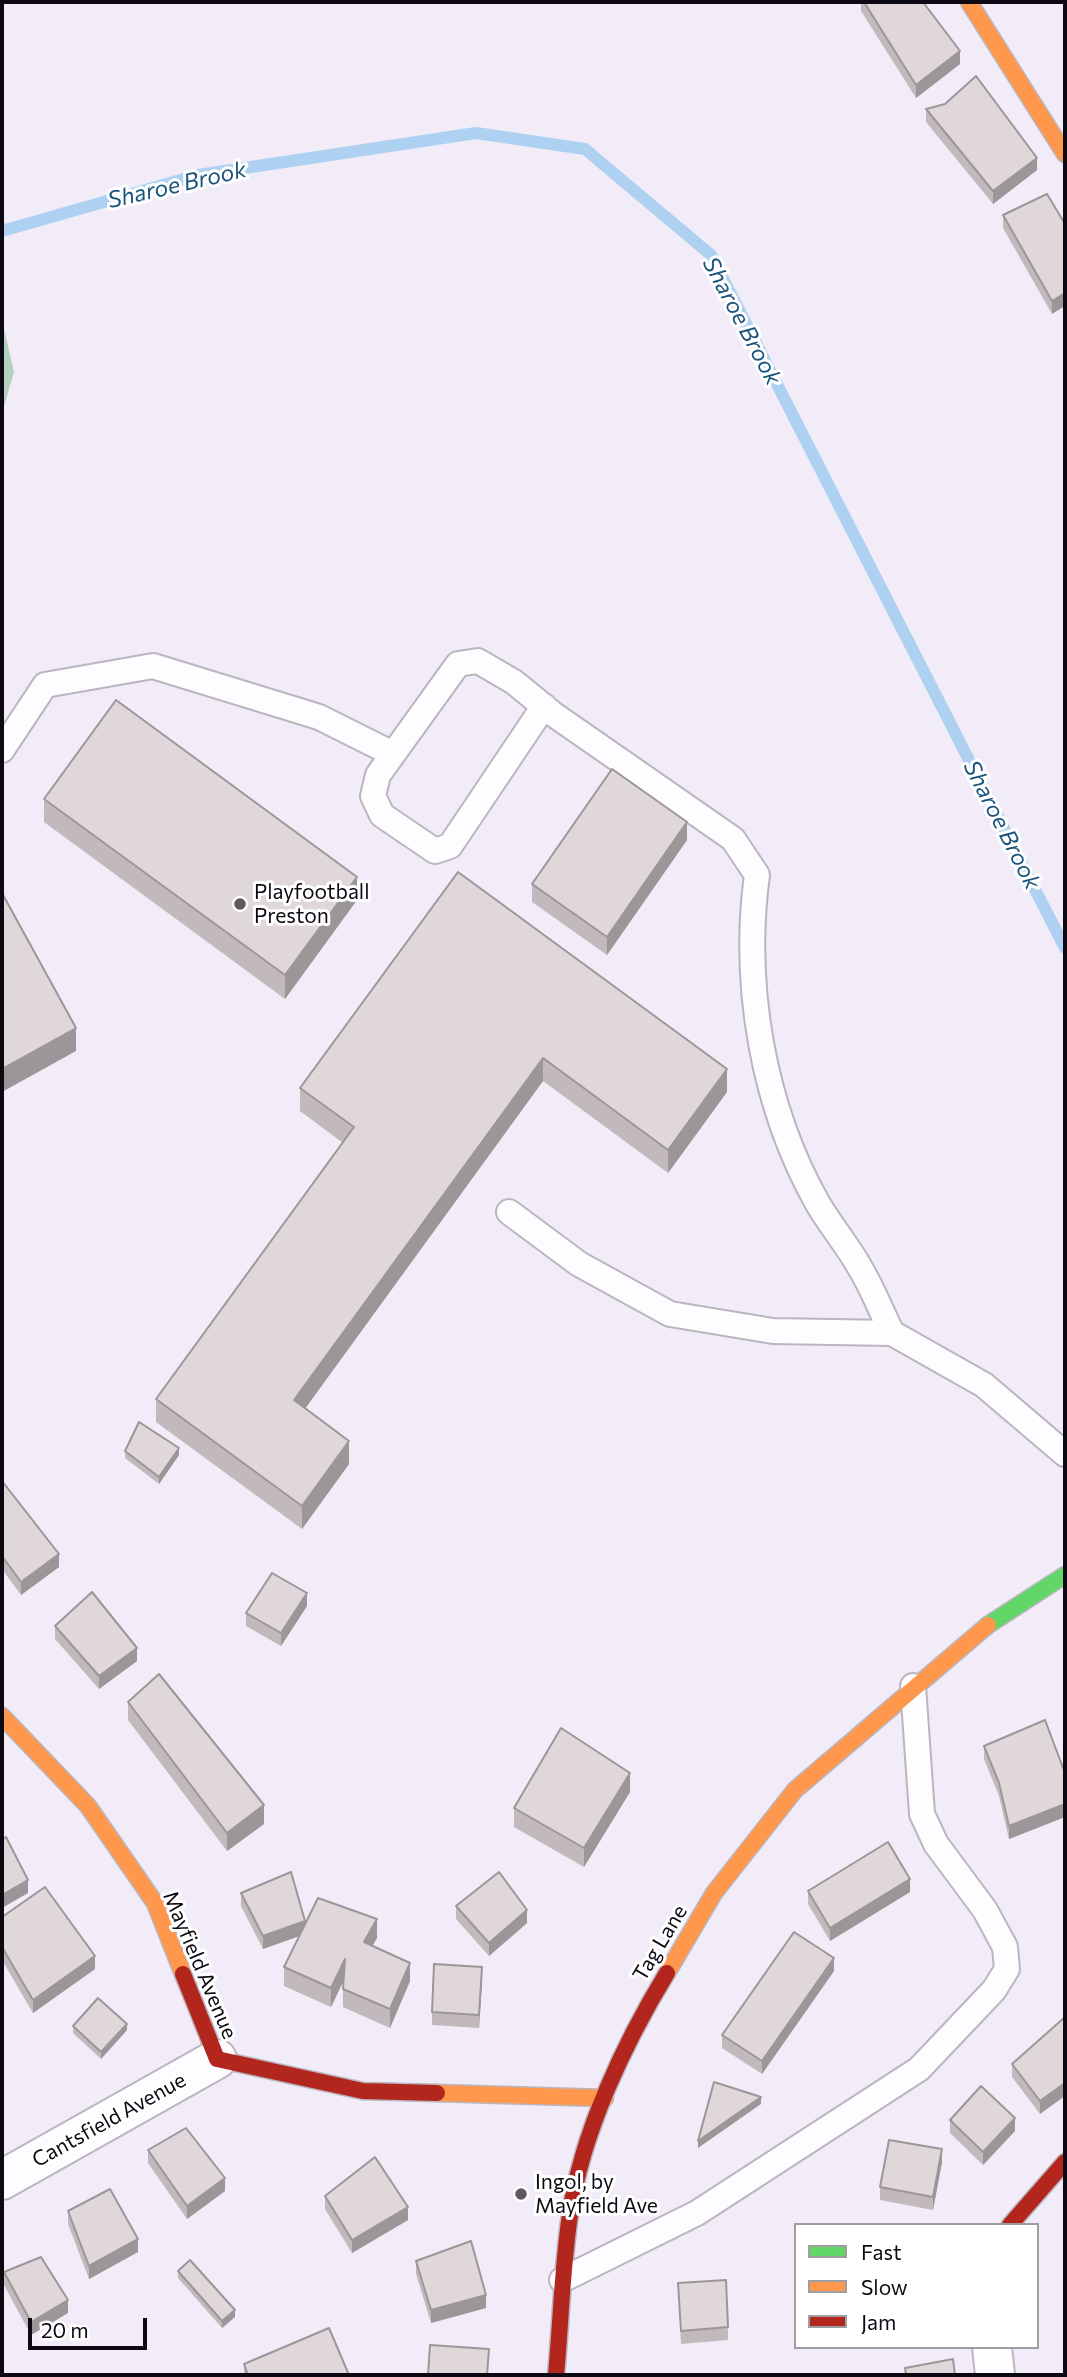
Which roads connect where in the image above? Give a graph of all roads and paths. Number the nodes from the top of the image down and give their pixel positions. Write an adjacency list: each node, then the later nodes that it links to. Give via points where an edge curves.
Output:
1 (970, 2): 2 (street)
2 (1065, 154)
3 (544, 706): 5 (lane, via 478,662 458,664); 5 (lane, via 450,846 435,851 382,815 373,796 378,775); 7 (lane, via 733,839 757,875 752,968 762,1052 786,1132 818,1203 860,1267)
4 (2, 751): 5 (lane, via 45,685 153,666 319,717)
5 (393, 754)
6 (509, 1212): 7 (lane, via 579,1264 670,1314 774,1331)
7 (891, 1333): 8 (lane, via 984,1385)
8 (1065, 1454)
9 (1065, 1575): 10 (street, Tag Lane, via 980,1630)
10 (913, 1685): 13 (street, Tag Lane, via 795,1790 714,1893 645,2009); 17 (lane, via 922,1814 936,1844 985,1910 1005,1947 1007,1969 994,1990 919,2069 696,2213)
11 (2, 1716): 12 (street, Mayfield Avenue, via 88,1806 155,1903)
12 (217, 2059): 13 (street, Mayfield Avenue, via 363,2091); 15 (street, Cantsfield Avenue)
13 (605, 2098): 17 (street, Tag Lane, via 570,2213)
14 (1065, 2162): 16 (street)
15 (2, 2180)
16 (1011, 2223)
17 (562, 2280): 19 (street, Tag Lane)
18 (992, 2349): 20 (street)
19 (556, 2375)
20 (995, 2375)

